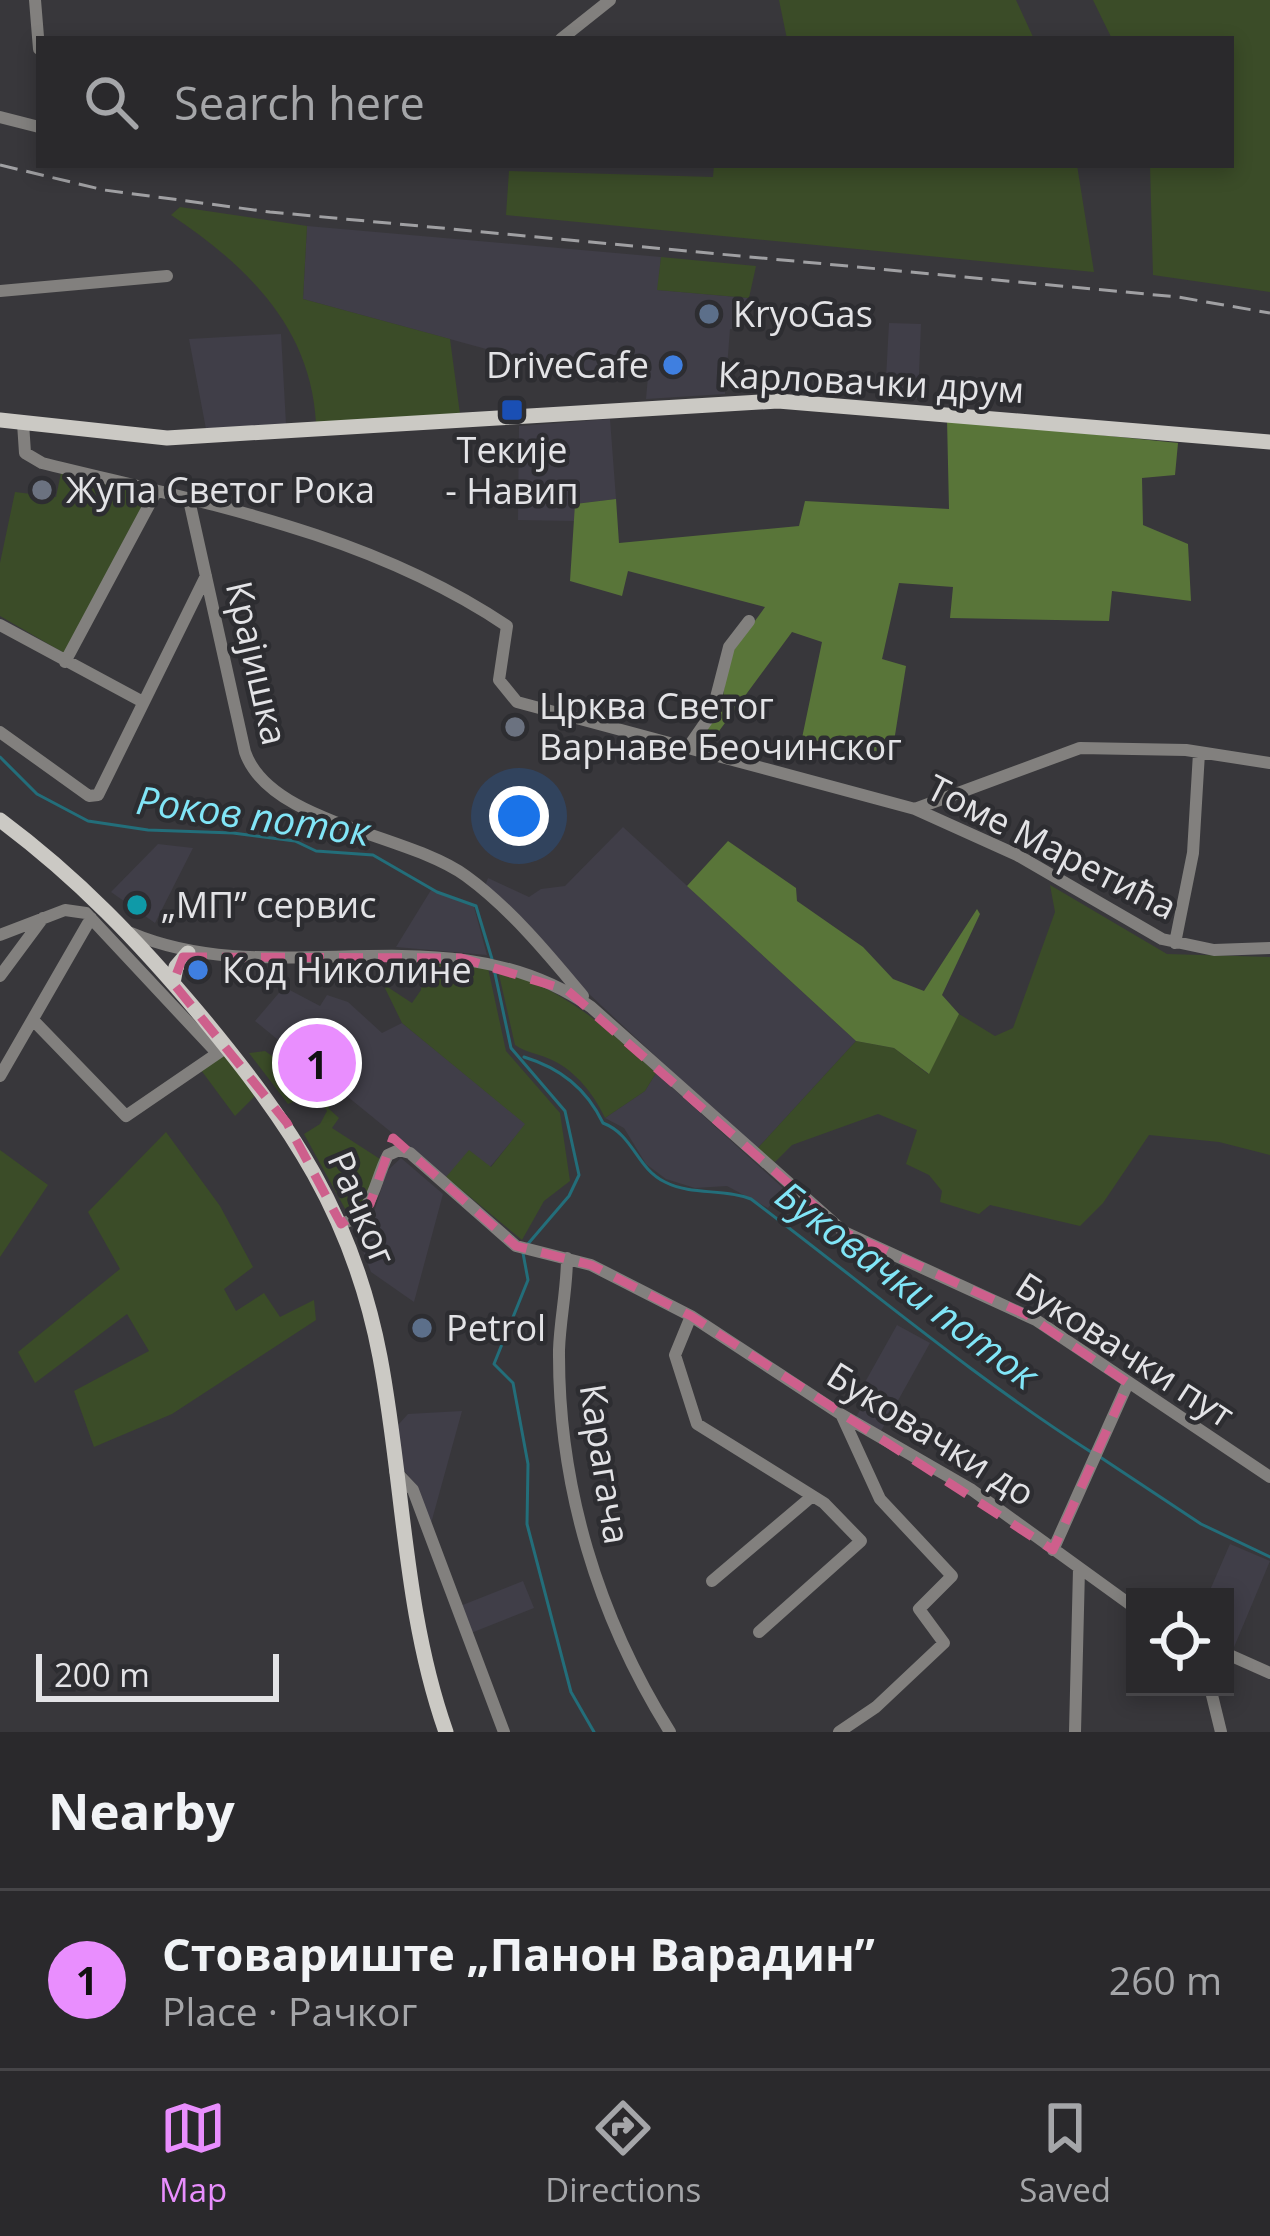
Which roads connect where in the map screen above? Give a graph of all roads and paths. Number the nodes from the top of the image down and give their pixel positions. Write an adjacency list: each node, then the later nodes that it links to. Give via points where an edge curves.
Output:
1 (35, 0): 3 (street)
2 (610, 0): 4 (street)
3 (38, 36)
4 (565, 36)
5 (0, 117): 6 (street)
6 (36, 126)
7 (167, 276): 8 (street)
8 (0, 290)
9 (0, 419): 10 (main road, Карловачки друм)
10 (23, 423): 11 (main road, Карловачки друм, via 167,439 778,401); 12 (street, Томе Маретића, via 20,439 32,460)
11 (1270, 442)
12 (156, 492): 13 (street, Томе Маретића); 17 (street)
13 (189, 500): 14 (street, Крајишка); 20 (street, Томе Маретића, via 381,555 507,626 499,680 518,703)
14 (206, 576): 18 (street); 32 (street, Крајишка, via 245,752 260,781 301,806 454,868)
15 (749, 621): 20 (street, via 729,647 712,713)
16 (0, 625): 17 (street)
17 (65, 662): 18 (street)
18 (143, 702): 19 (street, via 94,796)
19 (0, 732)
20 (687, 749): 23 (street, Томе Маретића)
21 (1199, 753): 22 (street); 23 (street, via 1075,749); 29 (street)
22 (1270, 763)
23 (915, 809): 29 (street, Томе Маретића)
24 (0, 820): 27 (main road, Рачког)
25 (44, 917): 26 (street, via 72,909); 28 (street); 33 (street)
26 (91, 918): 37 (street); 38 (street)
27 (130, 933): 31 (street, Буковачки пут); 35 (main road, Рачког)
28 (0, 935)
29 (1175, 943): 30 (street, Томе Маретића)
30 (1270, 948)
31 (188, 952): 34 (street, Буковачки пут, via 436,956); 35 (main road)
32 (552, 958): 34 (street); 36 (street)
33 (0, 976)
34 (540, 977): 36 (street, Буковачки пут)
35 (173, 983): 38 (main road, Рачког)
36 (591, 1006): 43 (street, Буковачки пут, via 844,1232 1036,1320)
37 (33, 1021): 38 (street, via 127,1116); 39 (street)
38 (222, 1050): 40 (main road, Рачког, via 303,1148)
39 (0, 1076)
40 (341, 1224): 41 (street, Буковачки до, via 364,1211 385,1160 399,1150 522,1249); 45 (main road, Рачког, via 377,1341)
41 (567, 1258): 42 (street, Буковачки до); 58 (street, Карагача, via 560,1355 580,1532 626,1656)
42 (692, 1316): 44 (street, Буковачки до); 47 (street, via 675,1355 697,1424)
43 (1128, 1383): 46 (street, Буковачки пут); 48 (street)
44 (842, 1415): 48 (street, Буковачки до, via 971,1490); 59 (street, via 880,1499 952,1576 919,1609 944,1643)
45 (394, 1471): 56 (main road, Рачког, via 416,1622); 57 (street, via 413,1490)
46 (1270, 1477)
47 (809, 1498): 50 (street); 52 (street, via 861,1544)
48 (1053, 1550): 49 (street, Буковачки до)
49 (1078, 1569): 51 (street, Буковачки до); 60 (street)
50 (712, 1581)
51 (1126, 1602)
52 (760, 1632)
53 (1234, 1657): 54 (street)
54 (1270, 1673)
55 (1212, 1696): 61 (street)
56 (446, 1732)
57 (504, 1732)
58 (670, 1732)
59 (839, 1732)
60 (1075, 1732)
61 (1221, 1732)

